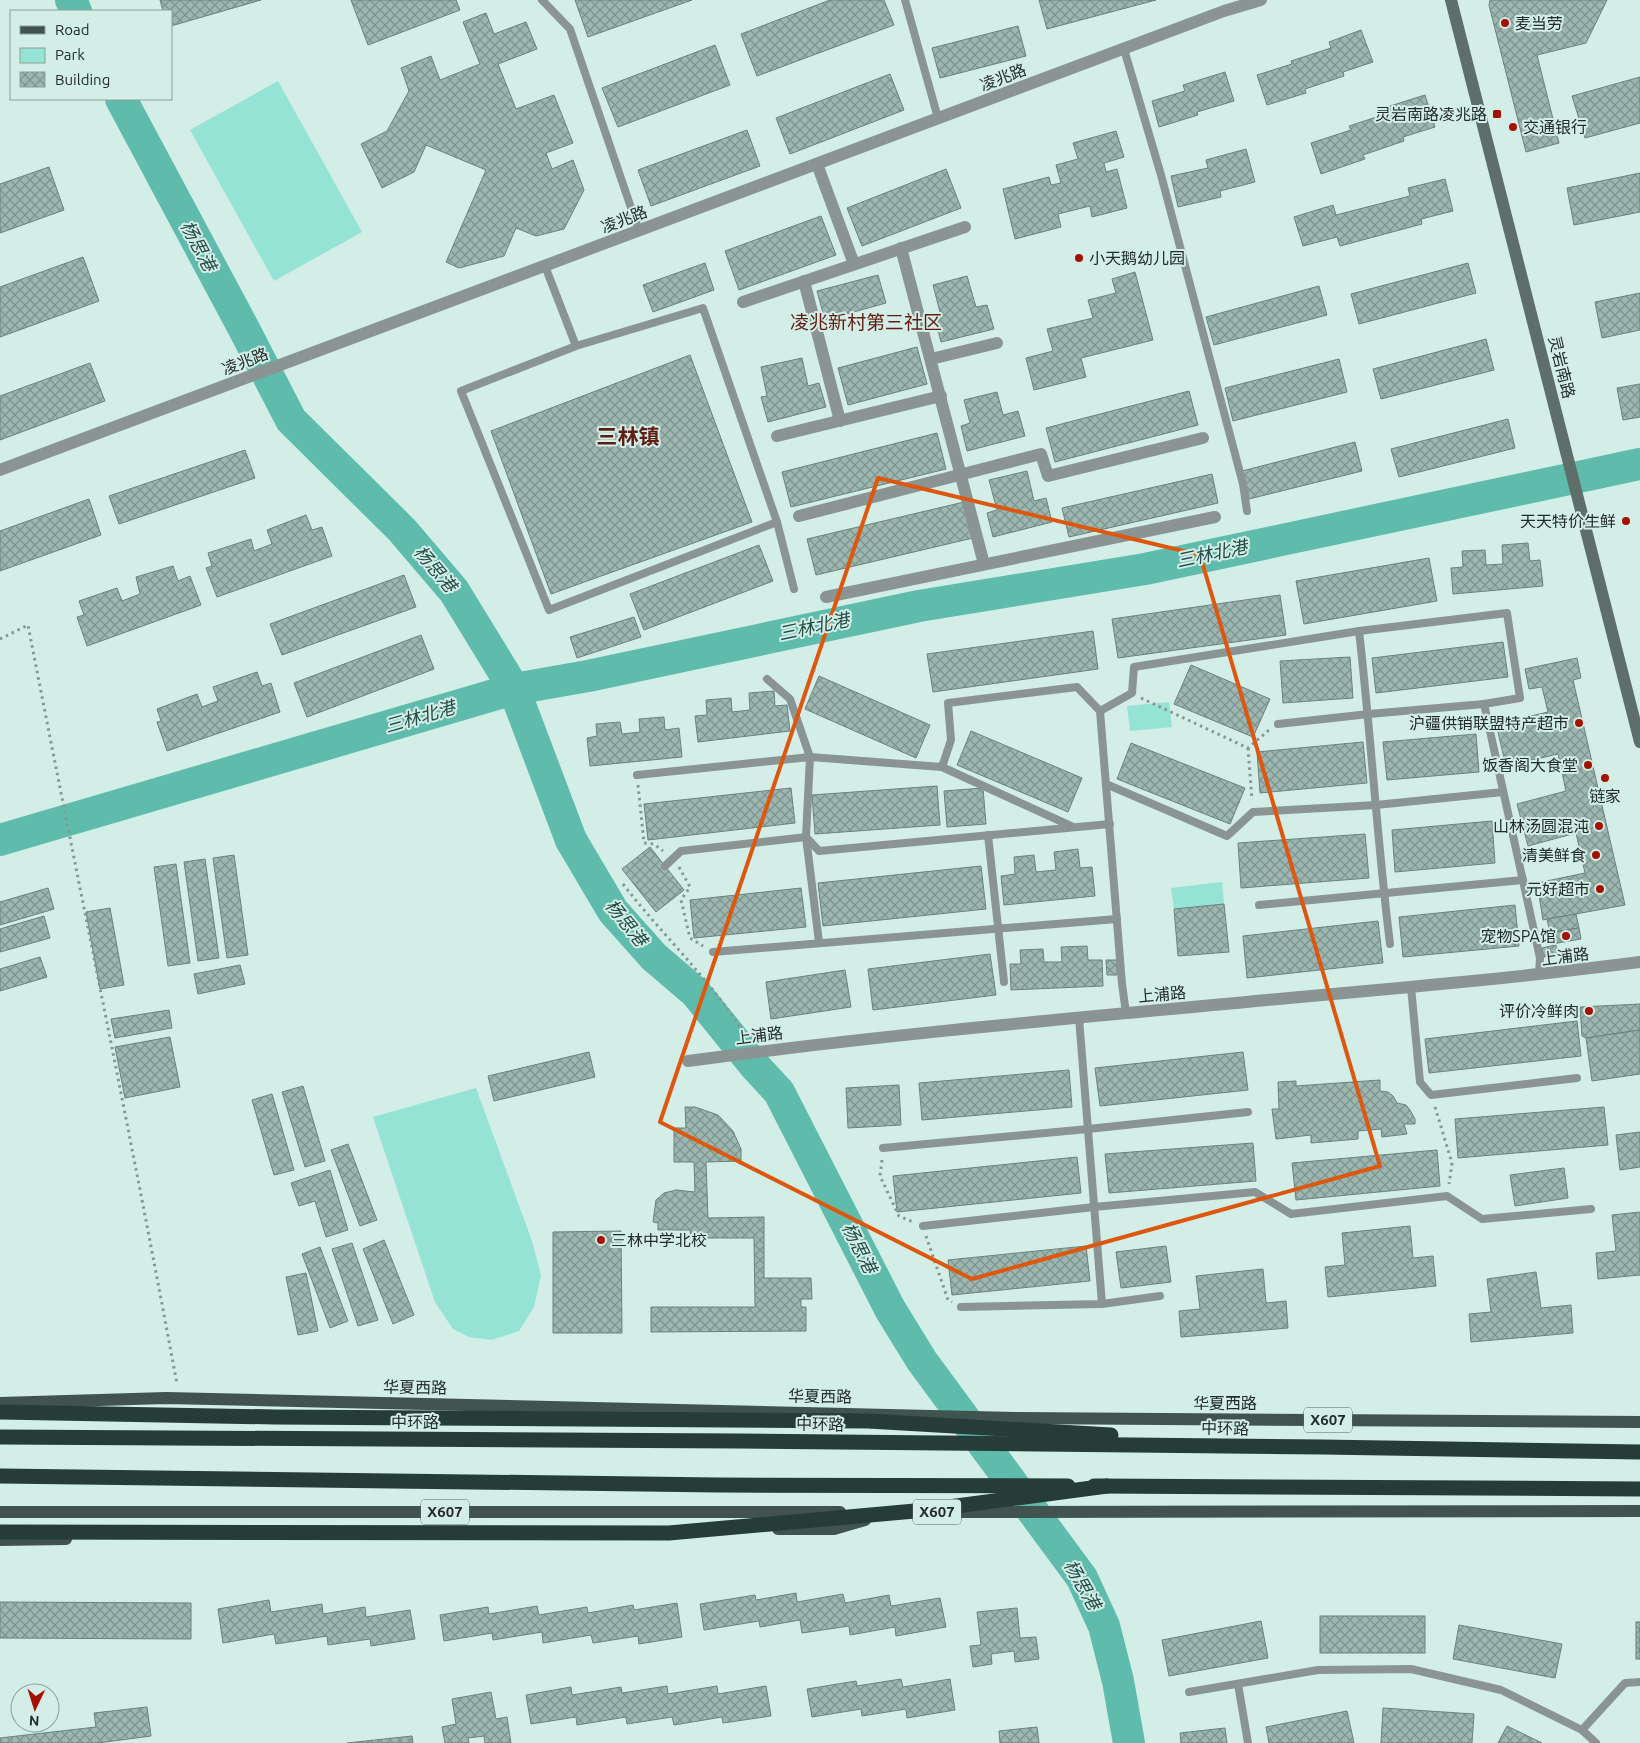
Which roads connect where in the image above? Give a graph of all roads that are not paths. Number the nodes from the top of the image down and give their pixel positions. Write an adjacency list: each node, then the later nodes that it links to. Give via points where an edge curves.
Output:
1 (542, 0): 9 (lane, via 570,29)
2 (905, 0): 6 (lane)
3 (1261, 0): 5 (street, 凌兆路)
4 (1451, 0): 37 (street, 灵岩南路)
5 (1124, 49): 6 (street, 凌兆路); 24 (lane, via 1164,185 1243,484)
6 (938, 118): 7 (street, 凌兆路)
7 (817, 164): 9 (street, 凌兆路); 11 (street)
8 (965, 227): 10 (street)
9 (639, 231): 12 (street, 凌兆路)
10 (901, 248): 11 (street); 17 (street)
11 (854, 264): 13 (street)
12 (545, 266): 16 (lane); 22 (street, 凌兆路)
13 (804, 281): 14 (street); 19 (street)
14 (743, 302)
15 (997, 344): 17 (street)
16 (576, 346): 27 (lane, via 703,308); 27 (lane, via 461,390 549,610)
17 (931, 359): 18 (street)
18 (940, 396): 19 (street); 23 (street)
19 (840, 421): 20 (street)
20 (777, 436)
21 (1203, 438): 23 (street, via 1048,476 1041,454)
22 (0, 470)
23 (961, 474): 25 (street); 28 (street)
24 (1247, 511)
25 (799, 516)
26 (1215, 517): 28 (street)
27 (776, 522): 29 (lane)
28 (984, 564): 30 (street)
29 (794, 589)
30 (826, 597)
31 (1359, 631): 33 (lane, via 1507,613 1520,698); 34 (lane, via 1134,667 1132,693); 35 (lane)
32 (767, 679): 38 (lane, via 790,699)
33 (1484, 704): 35 (lane); 42 (lane)
34 (1100, 711): 39 (lane, via 1077,687 948,703 951,740); 41 (lane)
35 (1369, 714): 36 (lane); 43 (lane)
36 (1278, 724)
37 (1640, 742)
38 (810, 758): 39 (lane); 40 (lane); 47 (lane)
39 (942, 767): 45 (lane)
40 (636, 775)
41 (1106, 784): 43 (lane, via 1227,836 1253,812); 44 (lane)
42 (1503, 792): 43 (lane); 49 (lane)
43 (1376, 805): 50 (lane)
44 (1110, 824): 45 (lane); 52 (lane)
45 (1073, 827): 46 (lane)
46 (988, 835): 47 (lane, via 819,851); 53 (lane)
47 (806, 837): 48 (lane, via 681,851); 54 (lane)
48 (665, 866)
49 (1523, 880): 50 (lane); 58 (lane, via 1540,958)
50 (1384, 894): 51 (lane); 55 (lane)
51 (1259, 905)
52 (1117, 919): 53 (lane); 61 (lane)
53 (998, 928): 54 (lane); 59 (lane)
54 (819, 942): 56 (lane)
55 (1390, 944)
56 (713, 952)
57 (1640, 962): 58 (street, 上浦路)
58 (1539, 975): 60 (street, 上浦路)
59 (1004, 982)
60 (1411, 987): 61 (street, 上浦路); 64 (lane, via 1420,1082 1432,1095)
61 (1126, 1013): 62 (street, 上浦路)
62 (1079, 1018): 63 (street, 上浦路); 66 (lane)
63 (688, 1061)
64 (1577, 1078)
65 (1248, 1112): 66 (lane)
66 (1088, 1129): 67 (lane); 68 (lane)
67 (883, 1148)
68 (1094, 1207): 69 (lane, via 1255,1192 1291,1214 1447,1196 1482,1219); 70 (lane); 72 (lane)
69 (1592, 1209)
70 (923, 1226)
71 (1160, 1296): 72 (lane)
72 (1102, 1304): 73 (lane)
73 (961, 1307)
74 (0, 1402): 76 (main road, 华夏西路 / X607, via 166,1398 1015,1418)
75 (0, 1412): 78 (highway, via 868,1422)
76 (1640, 1422)
77 (0, 1436): 78 (highway, 中环路)
78 (1322, 1446): 79 (highway, 中环路)
79 (1640, 1452)
80 (0, 1476): 81 (highway, bridge)
81 (1107, 1486): 82 (highway); 86 (highway, bridge, via 926,1510 669,1533)
82 (1640, 1489)
83 (1640, 1511): 85 (main road, X607)
84 (0, 1512): 85 (main road, X607)
85 (891, 1512): 87 (main road, via 834,1529)
86 (0, 1532)
87 (0, 1540)
88 (1640, 1682): 91 (lane, via 1625,1683)
89 (1238, 1684): 90 (lane); 91 (lane, via 1318,1670 1411,1670 1501,1690); 92 (lane)
90 (1189, 1692)
91 (1582, 1730): 93 (lane)
92 (1248, 1743)
93 (1596, 1743)

